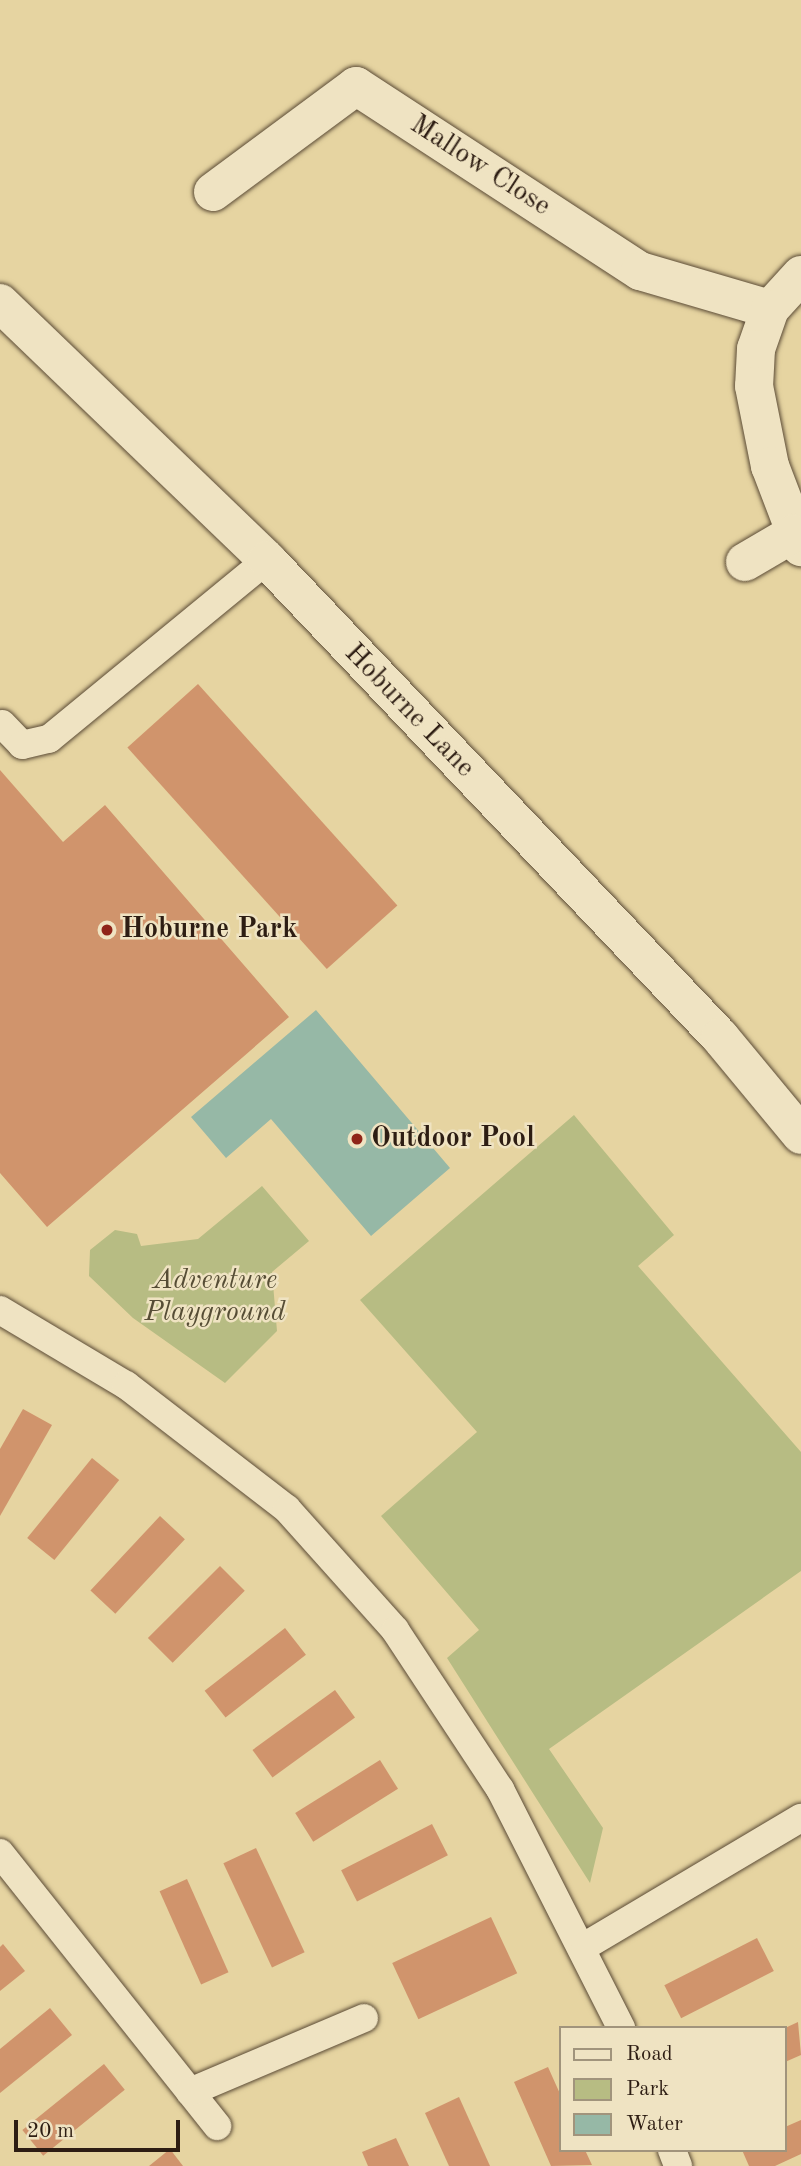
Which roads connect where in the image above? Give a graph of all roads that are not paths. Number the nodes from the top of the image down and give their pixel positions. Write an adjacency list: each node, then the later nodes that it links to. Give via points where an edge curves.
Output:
1 (213, 192): 4 (street, Mallow Close, via 356,86 640,271)
2 (801, 275): 4 (street)
3 (0, 303): 6 (street, Hoburne Lane)
4 (770, 309): 5 (street, via 756,349 754,386)
5 (797, 540): 7 (street)
6 (267, 560): 8 (lane, via 49,739 22,745); 9 (street, Hoburne Lane, via 720,1037)
7 (745, 562)
8 (2, 724)
9 (801, 1135)
10 (0, 1310): 13 (lane, via 126,1385 287,1508 395,1630 500,1789)
11 (801, 1818): 13 (lane)
12 (0, 1853): 16 (lane)
13 (585, 1945): 15 (lane)
14 (364, 2018): 16 (lane)
15 (620, 2026)
16 (190, 2092): 17 (lane)
17 (217, 2126)

